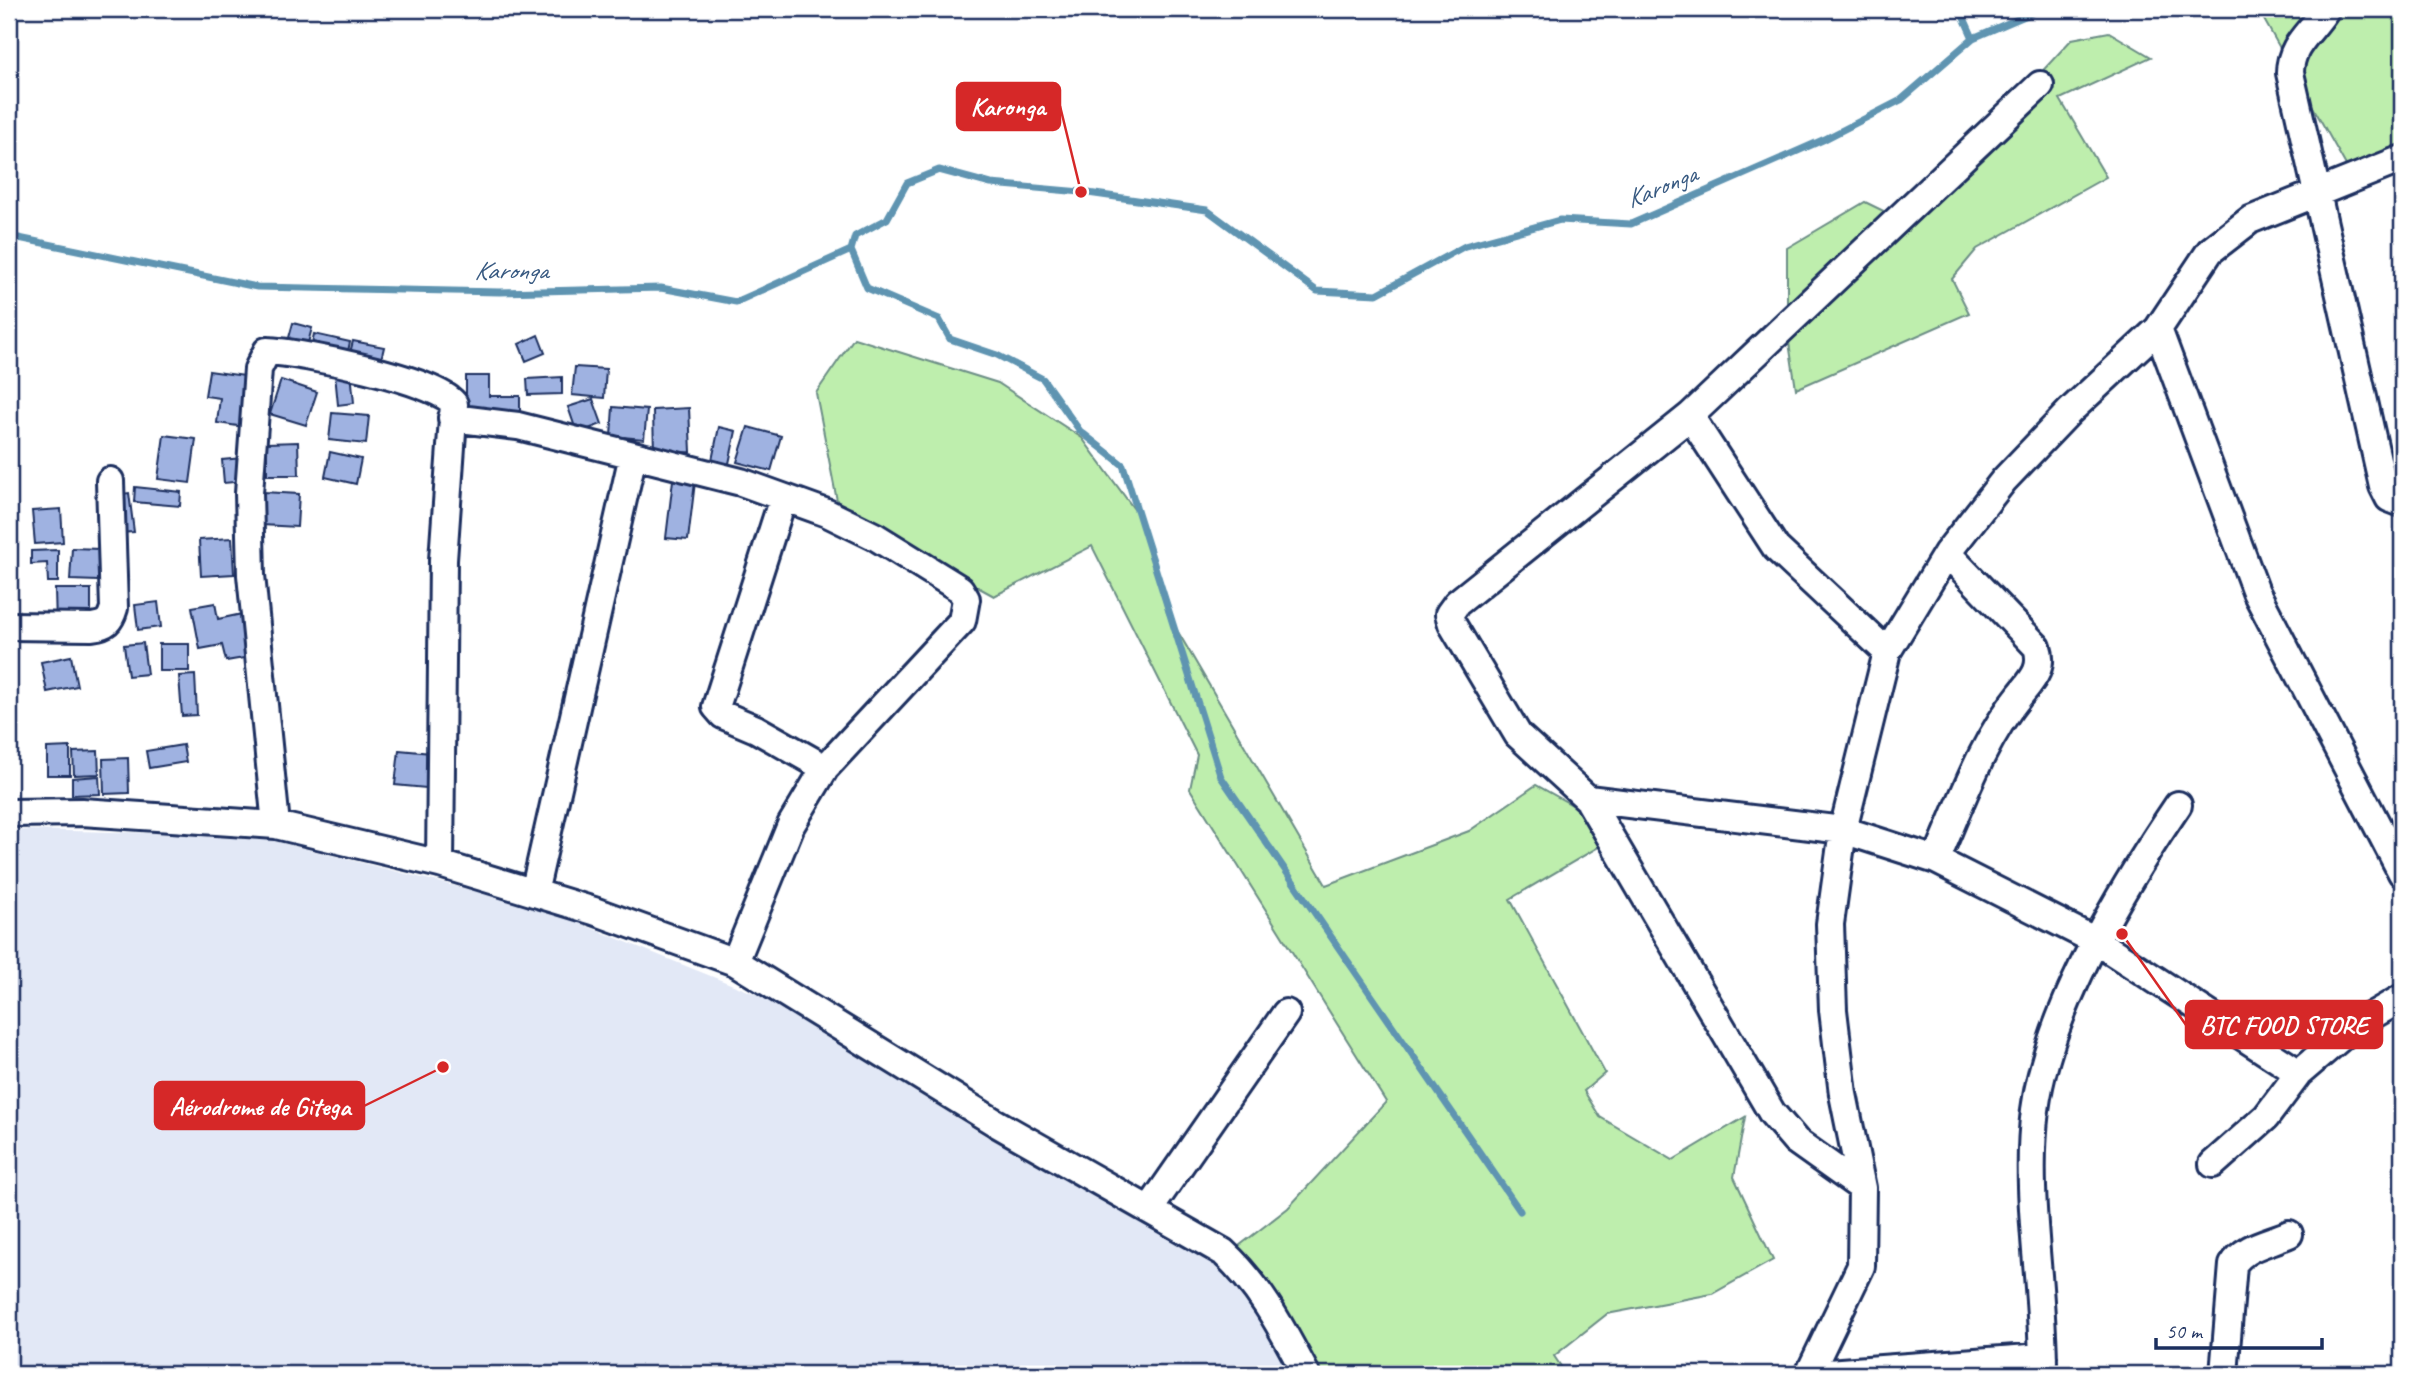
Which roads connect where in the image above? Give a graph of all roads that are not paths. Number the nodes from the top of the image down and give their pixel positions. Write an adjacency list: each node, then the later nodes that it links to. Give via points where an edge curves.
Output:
1 (2326, 9): 4 (street, via 2290,57)
2 (2039, 85): 6 (street)
3 (2402, 159): 4 (street)
4 (2316, 191): 5 (street, via 2229,234 2191,275); 11 (street, via 2383,486 2389,498)
5 (2158, 328): 12 (street, via 2037,444); 23 (street, via 2256,593)
6 (1690, 416): 14 (street, via 1776,548); 16 (street, via 1449,614 1518,735)
7 (453, 418): 8 (street, via 518,426); 19 (street, via 450,398 396,375 274,351 262,357 249,493 251,575); 22 (street, via 443,560)
8 (633, 455): 10 (street, via 728,478); 24 (street)
9 (110, 481): 13 (street, via 111,619 104,626)
10 (783, 498): 15 (street, via 716,707 723,715); 15 (street, via 876,537 960,589 966,599 962,621)
11 (2402, 503)
12 (1947, 553): 14 (street); 21 (street, via 2037,647 2041,659 2035,677 1987,743)
13 (9, 626)
14 (1887, 652): 20 (street)
15 (825, 768): 26 (street, via 791,825)
16 (1588, 799): 20 (street); 31 (street, via 1772,1113 1796,1141)
17 (2178, 805): 25 (street)
18 (9, 813): 19 (street, via 82,812)
19 (276, 824): 22 (street)
20 (1843, 830): 21 (street); 31 (street, via 1830,924 1833,1010 1843,1094)
21 (1936, 860): 25 (street)
22 (440, 864): 24 (street)
23 (2402, 873)
24 (534, 893): 26 (street)
25 (2096, 941): 29 (street); 34 (street, via 2063,1006 2035,1110 2033,1167)
26 (735, 962): 32 (street, via 996,1123)
27 (2402, 998): 29 (street, via 2354,1026)
28 (1286, 1013): 32 (street)
29 (2299, 1073): 30 (street, via 2266,1117)
30 (2213, 1164)
31 (1862, 1188): 36 (street, via 1861,1266)
32 (1149, 1210): 35 (street, via 1223,1252 1246,1274 1266,1300)
33 (2289, 1234): 38 (street, via 2249,1249 2233,1265)
34 (2043, 1366): 37 (street)
35 (1306, 1374)
36 (1809, 1374)
37 (1814, 1374)
38 (2224, 1374)

